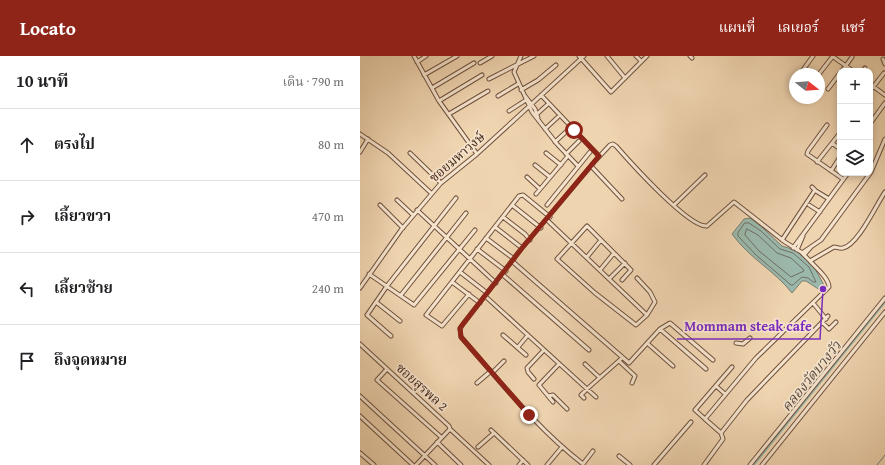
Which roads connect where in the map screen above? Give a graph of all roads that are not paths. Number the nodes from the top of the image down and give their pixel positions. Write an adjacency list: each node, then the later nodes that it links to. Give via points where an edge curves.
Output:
1 (414, 56): 16 (street)
2 (426, 56): 16 (street)
3 (457, 56): 27 (street)
4 (492, 56): 18 (street)
5 (521, 56): 20 (street)
6 (534, 56): 20 (street)
7 (607, 56): 30 (street)
8 (636, 56): 15 (street)
9 (647, 56): 15 (street)
10 (813, 56): 23 (street)
11 (833, 56): 22 (street); 24 (street)
12 (581, 57): 30 (street, via 611,91); 39 (street, ซอยมหาวงษ์)
13 (852, 57): 22 (street)
14 (883, 59): 19 (street)
15 (641, 61): 30 (street)
16 (417, 62): 27 (street)
17 (474, 63): 34 (street)
18 (480, 63)
19 (885, 64)
20 (516, 65): 31 (street); 32 (street, via 514,72)
21 (556, 65): 36 (street)
22 (846, 66): 25 (street)
23 (804, 68)
24 (824, 68)
25 (849, 68)
26 (884, 73): 33 (street)
27 (424, 75): 34 (street)
28 (482, 75): 43 (street)
29 (837, 77): 35 (street)
30 (625, 78)
31 (489, 79)
32 (518, 84): 36 (street); 41 (street)
33 (874, 86): 40 (street)
34 (432, 88): 43 (street)
35 (828, 89)
36 (521, 90): 38 (street)
37 (488, 91): 48 (street)
38 (524, 95): 42 (street); 45 (street)
39 (541, 95): 45 (street, ซอยมหาวงษ์); 71 (street)
40 (885, 95)
41 (498, 96)
42 (526, 100): 45 (street); 47 (street)
43 (439, 101): 48 (street)
44 (885, 103): 51 (street)
45 (530, 105): 49 (street); 68 (street, ซอยมหาวงษ์)
46 (547, 105): 49 (street)
47 (509, 111)
48 (449, 114): 68 (street)
49 (537, 116): 53 (street)
50 (558, 117): 53 (street)
51 (873, 120)
52 (827, 125): 69 (street)
53 (545, 129): 60 (street)
54 (569, 129): 60 (street)
55 (360, 134): 58 (street)
56 (837, 137): 61 (street)
57 (885, 138): 124 (street, via 871,172 821,240)
58 (368, 139): 64 (street); 89 (street, via 388,153)
59 (579, 141): 70 (street)
60 (555, 142): 70 (street)
61 (832, 143): 62 (street); 72 (street)
62 (837, 147)
63 (802, 151): 69 (street)
64 (360, 152)
65 (590, 152): 76 (street)
66 (410, 153): 84 (street)
67 (546, 153): 74 (street)
68 (477, 154): 84 (street, ซอยมหาวงษ์)
69 (807, 154): 72 (street)
70 (567, 155): 74 (street); 76 (street)
71 (599, 156): 77 (street); 98 (street, via 613,144)
72 (817, 162): 78 (street)
73 (837, 162): 78 (street)
74 (561, 165): 82 (street)
75 (536, 166): 82 (street)
76 (578, 166): 97 (street)
77 (591, 166): 92 (street); 105 (street)
78 (831, 171): 83 (street)
79 (705, 175): 98 (street)
80 (846, 176): 83 (street)
81 (527, 177): 86 (street)
82 (550, 177): 86 (street)
83 (844, 179): 93 (street)
84 (441, 183): 89 (street, ซอยมหาวงษ์)
85 (812, 187): 116 (street, via 815,190 810,200)
86 (540, 189): 90 (street)
87 (816, 192): 93 (street)
88 (885, 192): 128 (street, via 849,245 842,249 834,247)
89 (431, 193): 100 (street, ซอยมหาวงษ์)
90 (536, 194)
91 (456, 198): 106 (street)
92 (622, 199)
93 (829, 199): 101 (street)
94 (397, 200): 103 (street)
95 (380, 205): 108 (street)
96 (512, 205): 104 (street); 105 (street, via 523,195); 109 (street)
97 (547, 205)
98 (674, 205): 116 (street, via 698,225 706,227 734,202)
99 (809, 205): 101 (street)
100 (417, 210): 103 (street, ซอยมหาวงษ์); 106 (street)
101 (820, 212): 111 (street)
102 (466, 213): 112 (street)
103 (413, 215): 108 (street, ซอยมหาวงษ์)
104 (503, 217): 107 (street); 114 (street)
105 (548, 218): 109 (street); 117 (street)
106 (434, 226): 112 (street); 140 (street)
107 (495, 227): 113 (street); 118 (street)
108 (403, 228): 133 (street, ซอยมหาวงษ์)
109 (541, 228): 114 (street)
110 (474, 230): 120 (street)
111 (803, 236): 119 (street); 122 (street)
112 (446, 238): 120 (street); 143 (street)
113 (486, 238): 121 (street); 127 (street)
114 (530, 240): 118 (street)
115 (601, 240): 117 (street, via 586,226); 123 (street); 125 (street)
116 (782, 240): 119 (street)
117 (571, 243): 125 (street); 150 (street, via 557,261 635,325)
118 (522, 248): 127 (street)
119 (793, 248): 122 (street)
120 (459, 249): 126 (street); 143 (street, via 414,305)
121 (477, 249): 126 (street); 131 (street)
122 (797, 250): 124 (street)
123 (614, 252): 129 (street); 130 (street)
124 (803, 254): 128 (street)
125 (586, 257): 130 (street)
126 (470, 260): 132 (street); 139 (street)
127 (514, 260): 131 (street); 166 (street, via 599,335)
128 (810, 261): 148 (street, via 830,286)
129 (625, 263): 136 (street); 137 (street, via 631,272)
130 (600, 270): 136 (street)
131 (506, 271): 134 (street)
132 (460, 272): 138 (street); 144 (street)
133 (369, 274): 140 (street); 141 (street, ซอยมหาวงษ์)
134 (503, 275): 139 (street); 164 (street)
135 (637, 278): 150 (street, via 655,301)
136 (609, 279): 150 (street)
137 (622, 280)
138 (452, 282): 142 (street); 142 (street, via 427,316 443,326)
139 (496, 283): 144 (street)
140 (387, 286): 143 (street); 146 (street)
141 (360, 288)
142 (469, 294): 147 (street)
143 (401, 295)
144 (486, 295): 147 (street); 156 (street)
145 (885, 298): 218 (street)
146 (376, 302): 151 (street); 157 (street, via 367,316)
147 (480, 303): 175 (street, via 463,324 460,335)
148 (813, 303): 152 (street, via 827,317); 182 (street, via 756,358)
149 (885, 312): 219 (street)
150 (647, 315)
151 (400, 321)
152 (822, 322): 153 (street, via 829,329); 194 (street, via 747,400)
153 (836, 322)
154 (660, 329): 159 (street); 167 (street, via 673,324); 174 (street)
155 (503, 334): 162 (street)
156 (528, 335): 162 (street); 163 (street)
157 (391, 336)
158 (750, 338): 160 (street, via 743,344)
159 (647, 343): 166 (street, via 629,363); 171 (street)
160 (736, 343)
161 (360, 344): 173 (street, ซอยสุรพล 2)
162 (518, 347): 165 (street)
163 (544, 350): 169 (street); 177 (street, via 527,368)
164 (589, 350)
165 (526, 355)
166 (621, 359): 176 (street); 179 (street, via 635,376)
167 (713, 360)
168 (504, 361): 175 (street)
169 (559, 364): 181 (street); 184 (street, via 539,385)
170 (585, 364): 176 (street)
171 (673, 366)
172 (732, 367): 180 (street)
173 (387, 369): 192 (street, ซอยสุรพล 2, via 447,423); 196 (street, via 377,380)
174 (706, 369)
175 (491, 372): 178 (street); 199 (street)
176 (599, 377): 181 (street)
177 (534, 379)
178 (477, 383)
179 (632, 383)
180 (716, 386): 182 (street); 190 (street, via 695,410)
181 (587, 389): 185 (street); 186 (street, via 581,395)
182 (725, 394): 190 (street)
183 (360, 396): 202 (street)
184 (548, 396): 187 (street); 188 (street, via 553,395)
185 (596, 397)
186 (584, 398)
187 (553, 402)
188 (567, 409)
189 (360, 416): 208 (street)
190 (705, 419): 194 (street)
191 (691, 422): 216 (street)
192 (450, 429): 196 (street, ซอยสุรพล 2); 211 (street)
193 (491, 430): 195 (street)
194 (721, 432): 217 (street, via 723,440)
195 (494, 433): 198 (street); 204 (street)
196 (441, 437): 197 (street, ซอยสุรพล 2)
197 (437, 442): 202 (street, ซอยสุรพล 2); 210 (street)
198 (478, 447)
199 (562, 447): 200 (street, via 583,464); 214 (street)
200 (593, 451)
201 (360, 453): 205 (street)
202 (425, 456): 208 (street, ซอยสุรพล 2); 209 (street)
203 (619, 456): 215 (street)
204 (523, 460): 212 (street); 213 (street)
205 (370, 461): 206 (street); 207 (street)
206 (366, 465)
207 (374, 465)
208 (414, 465)
209 (435, 465)
210 (461, 465)
211 (489, 465)
212 (519, 465)
213 (528, 465)
214 (547, 465)
215 (630, 465)
216 (654, 465)
217 (704, 465)
218 (750, 465)
219 (762, 465)

